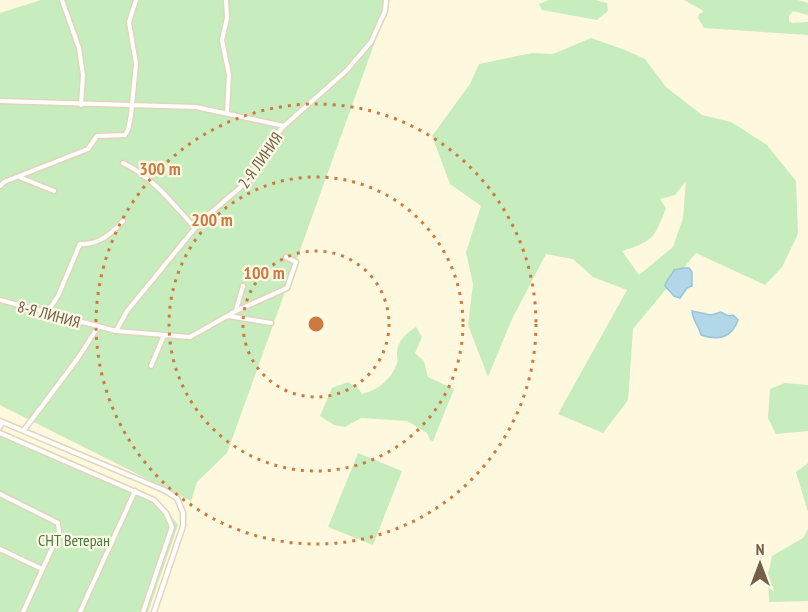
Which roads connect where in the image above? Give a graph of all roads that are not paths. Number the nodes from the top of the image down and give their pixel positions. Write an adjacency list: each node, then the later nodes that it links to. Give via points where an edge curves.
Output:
1 (62, 0): 6 (street, via 79,48 83,75)
2 (136, 0): 7 (street, via 129,22 135,64)
3 (226, 0): 8 (street, via 222,40 229,75)
4 (386, 0): 9 (street, 2-Я ЛИНИЯ, via 371,42 346,71)
5 (0, 101): 6 (street)
6 (81, 105): 7 (street)
7 (132, 106): 8 (street); 11 (street, via 125,135 97,136 88,149)
8 (227, 112): 9 (street)
9 (284, 126): 15 (street, 2-Я ЛИНИЯ, via 270,141 244,187)
10 (123, 163): 15 (street, via 152,182)
11 (18, 176): 12 (street); 13 (street)
12 (0, 186)
13 (54, 191)
14 (123, 221): 20 (street, via 95,243 80,244)
15 (195, 228): 24 (street, 2-Я ЛИНИЯ, via 128,311)
16 (286, 257): 19 (street, via 296,262 287,288)
17 (243, 286): 19 (street)
18 (0, 300): 20 (street, 8-Я ЛИНИЯ)
19 (236, 311): 21 (street)
20 (47, 313): 23 (street, 8-Я ЛИНИЯ)
21 (228, 315): 22 (street); 25 (street, via 190,337)
22 (271, 323)
23 (98, 327): 24 (street); 29 (street)
24 (116, 332): 25 (street)
25 (164, 335): 26 (street)
26 (151, 366)
27 (1, 421): 28 (street); 29 (street)
28 (0, 427)
29 (24, 430): 38 (street, via 152,483 177,498 183,526)
30 (0, 433): 31 (street)
31 (135, 491): 36 (street); 37 (street, via 154,500 172,527)
32 (0, 494): 34 (street, via 58,523 59,533)
33 (0, 549): 34 (street)
34 (42, 569): 35 (street)
35 (23, 612)
36 (80, 612)
37 (143, 612)
38 (154, 612)

